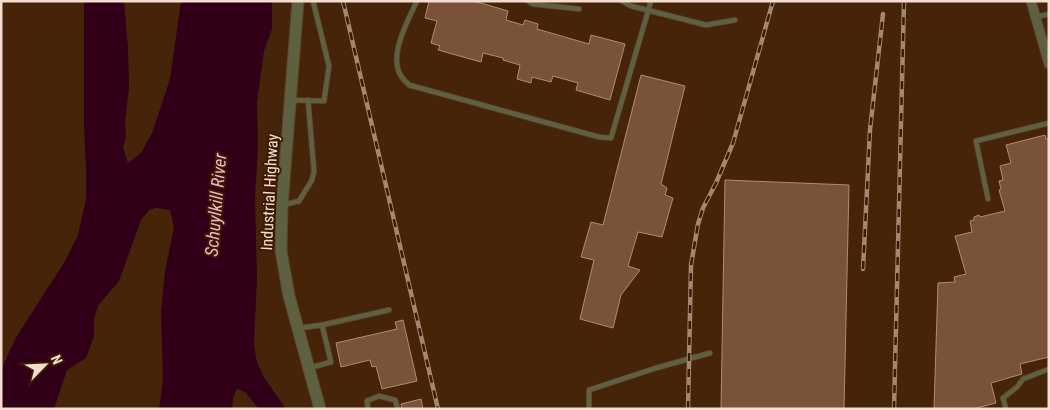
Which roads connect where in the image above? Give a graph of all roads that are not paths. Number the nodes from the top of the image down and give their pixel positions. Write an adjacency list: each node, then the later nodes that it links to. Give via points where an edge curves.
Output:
1 (298, 1): 15 (street, Industrial Highway)
2 (314, 1): 16 (lane, via 329,66 324,100)
3 (417, 1): 9 (lane, via 402,32 396,59 400,75 409,85 611,138)
4 (528, 1): 8 (lane)
5 (622, 1): 9 (lane)
6 (651, 1): 9 (lane)
7 (1031, 1): 11 (street)
8 (579, 9)
9 (648, 9): 12 (lane, via 706,25)
10 (1049, 14): 11 (lane)
11 (1036, 17): 13 (street)
12 (736, 20)
13 (1047, 50): 14 (street)
14 (1049, 64)
15 (290, 100): 16 (lane); 19 (street, Industrial Highway)
16 (308, 100): 19 (lane, via 312,180 299,201)
17 (1049, 123): 18 (lane, via 976,142)
18 (988, 199)
19 (282, 206): 22 (street, Industrial Highway, via 281,251 288,296)
20 (389, 310): 21 (lane)
21 (322, 325): 22 (lane); 24 (lane, via 331,362)
22 (298, 328): 24 (street, Industrial Highway)
23 (710, 353): 29 (lane, via 589,390)
24 (309, 368): 26 (street, Industrial Highway)
25 (1049, 369): 30 (lane, via 1023,379 1003,398)
26 (320, 409)
27 (368, 409): 28 (lane, via 367,401 379,396 395,400)
28 (398, 409)
29 (589, 409)
30 (1006, 409)

